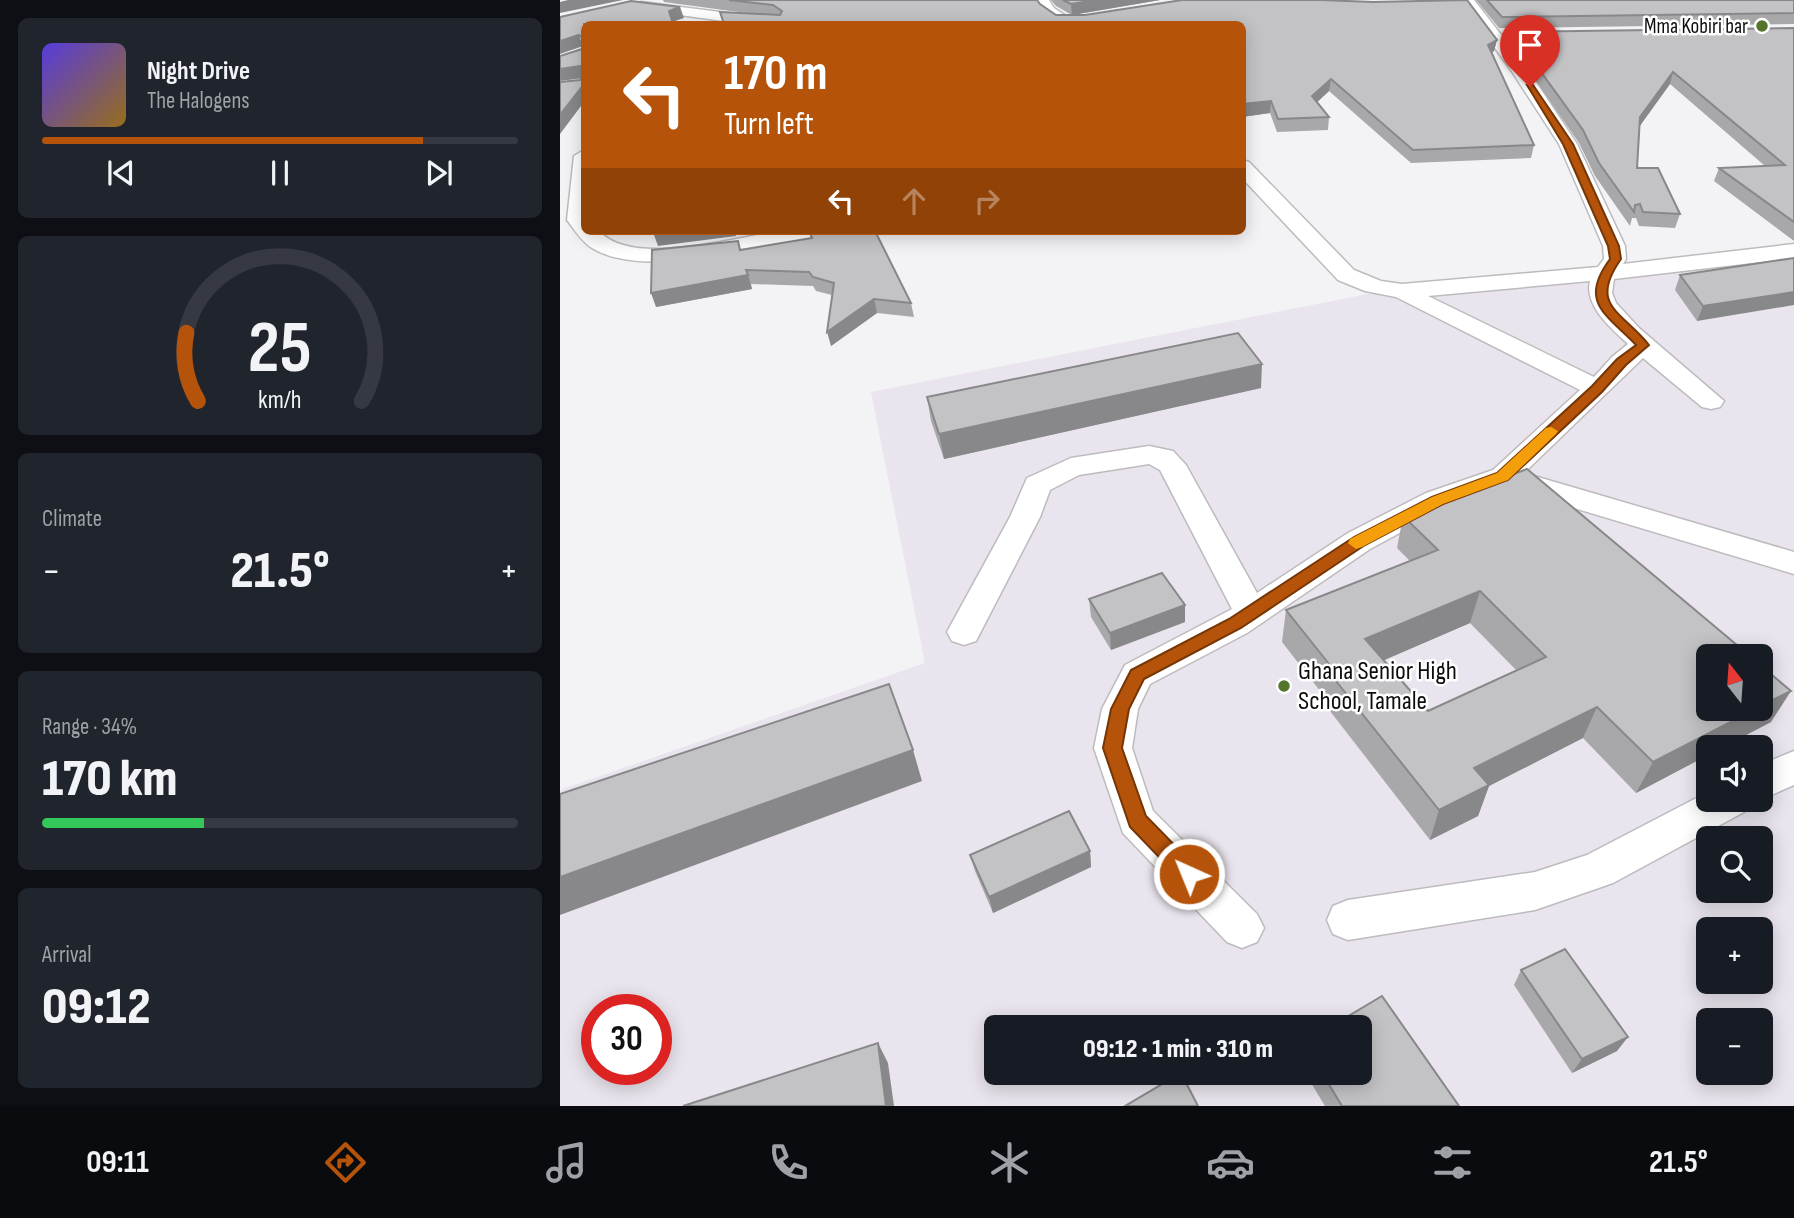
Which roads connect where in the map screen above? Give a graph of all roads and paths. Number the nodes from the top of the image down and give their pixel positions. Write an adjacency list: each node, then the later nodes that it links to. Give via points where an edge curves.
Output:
1 (655, 0): 4 (street, via 630,6)
2 (1042, 0): 5 (street, via 1048,11)
3 (1464, 3): 6 (street)
4 (742, 21)
5 (1069, 21)
6 (1494, 36): 7 (street); 14 (street, via 1568,144 1595,201 1614,246 1615,259)
7 (1521, 36)
8 (1246, 170): 15 (street, via 1346,275 1370,286)
9 (581, 188): 10 (street)
10 (581, 223)
11 (591, 235): 12 (street, via 599,244 629,253 718,249)
12 (793, 235)
13 (1794, 251): 14 (street)
14 (1605, 274): 15 (street); 16 (street, via 1599,290 1603,304)
15 (1402, 291): 17 (street)
16 (1643, 345): 17 (street); 18 (street)
17 (1597, 389): 19 (street)
18 (1711, 401)
19 (1503, 477): 20 (street); 21 (street, via 1437,500 1359,541)
20 (1794, 563)
21 (1251, 613): 22 (street, via 1172,465 1163,457 1149,455 1071,467 1037,485); 27 (street, via 1137,674 1120,709 1113,748 1137,821)
22 (964, 632)
23 (1794, 767): 24 (street)
24 (1773, 778)
25 (1707, 812): 26 (street, via 1598,870 1535,891)
26 (1348, 920)
27 (1242, 928)

